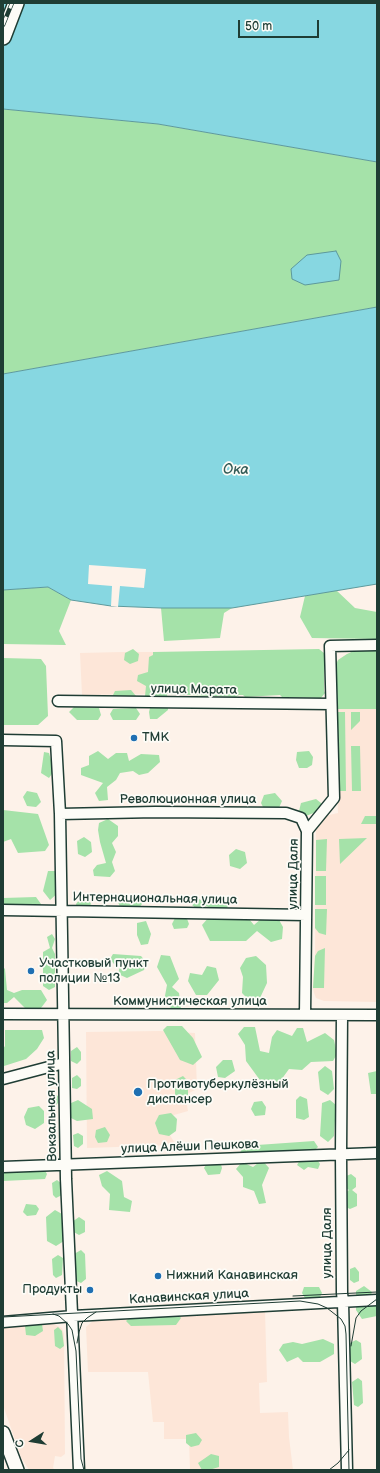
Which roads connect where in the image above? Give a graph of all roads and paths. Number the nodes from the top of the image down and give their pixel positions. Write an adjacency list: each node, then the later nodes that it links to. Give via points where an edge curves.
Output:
1 (16, 3): 2 (main road)
2 (3, 37)
3 (377, 645): 5 (street, улица Даля, via 330,646)
4 (58, 701): 5 (street, улица Марата)
5 (331, 704): 8 (street, улица Даля, via 334,798)
6 (3, 740): 7 (street, Вокзальная улица, via 56,741)
7 (60, 814): 8 (street, Революционная улица, via 286,813 301,818); 10 (street, Вокзальная улица)
8 (307, 831): 11 (street, улица Даля)
9 (3, 910): 10 (street, Интернациональная улица)
10 (62, 911): 11 (street, Интернациональная улица); 13 (street, Вокзальная улица)
11 (306, 915): 14 (street, улица Даля)
12 (3, 1014): 13 (street, Коммунистическая улица)
13 (64, 1014): 14 (street, Коммунистическая улица); 17 (street, Вокзальная улица)
14 (304, 1015): 15 (street, Коммунистическая улица)
15 (342, 1015): 16 (street, Коммунистическая улица); 20 (street, улица Даля)
16 (377, 1015)
17 (64, 1062): 18 (street); 21 (street, Вокзальная улица)
18 (3, 1079)
19 (377, 1153): 20 (street, улица Алёши Пешкова)
20 (341, 1154): 21 (street, улица Алёши Пешкова); 24 (street, улица Даля)
21 (66, 1164): 22 (street, улица Алёши Пешкова); 25 (street, Вокзальная улица)
22 (3, 1167)
23 (377, 1300): 24 (street, Канавинская улица)
24 (343, 1302): 25 (street, Канавинская улица); 30 (street, улица Даля)
25 (73, 1316): 26 (street, Канавинская улица); 29 (street, Вокзальная улица)
26 (3, 1322)
27 (3, 1433): 28 (street)
28 (17, 1470)
29 (79, 1470)
30 (347, 1470)

